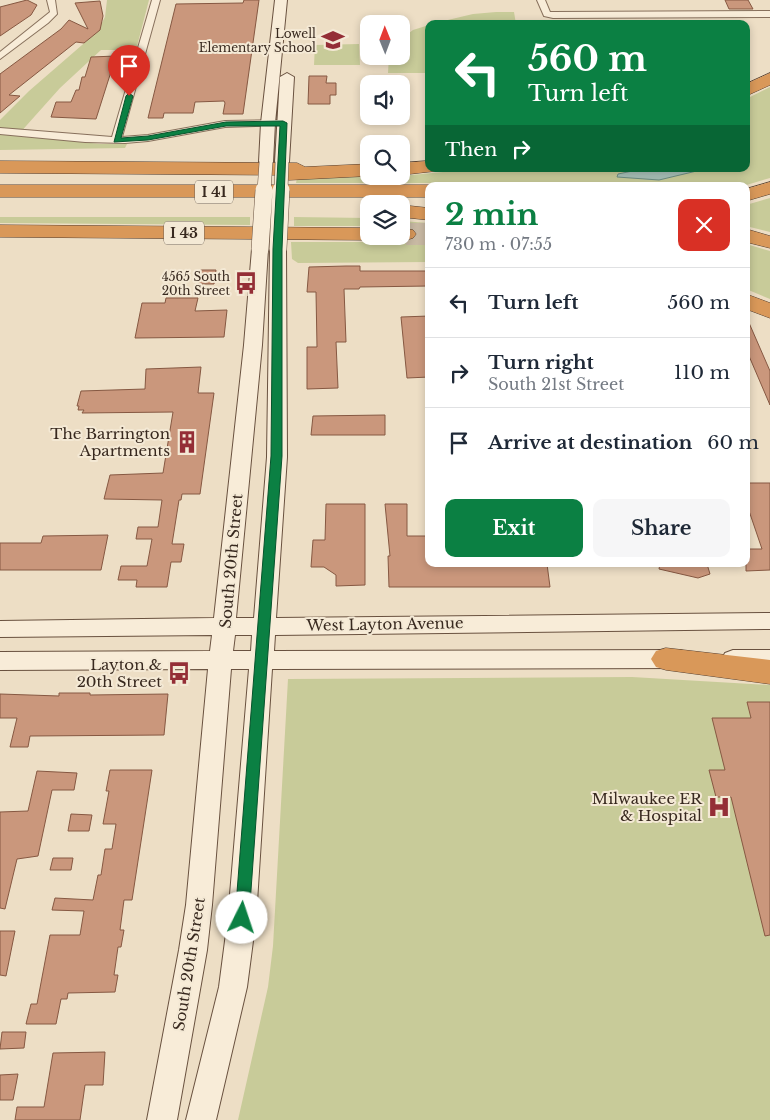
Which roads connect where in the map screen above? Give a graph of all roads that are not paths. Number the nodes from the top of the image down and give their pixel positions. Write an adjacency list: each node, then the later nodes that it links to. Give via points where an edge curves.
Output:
1 (51, 0): 8 (street, via 54,12)
2 (156, 0): 15 (street)
3 (281, 0): 12 (street, South 20th Street)
4 (294, 0): 7 (street)
5 (541, 0): 6 (street, via 546,14)
6 (770, 14)
7 (291, 30)
8 (0, 56)
9 (289, 59): 13 (street, South 20th Street)
10 (770, 78): 11 (highway)
11 (750, 89)
12 (268, 123): 13 (street); 15 (street, via 226,124 148,138); 34 (street, South 20th Street, bridge)
13 (283, 123): 34 (street, South 20th Street, bridge, via 282,162)
14 (0, 131): 15 (street)
15 (116, 140)
16 (0, 167): 20 (highway)
17 (425, 167): 18 (highway)
18 (410, 168)
19 (360, 170): 20 (highway)
20 (338, 171): 21 (highway)
21 (0, 180)
22 (770, 188): 25 (highway)
23 (0, 191): 24 (highway, I 41)
24 (425, 191)
25 (750, 194)
26 (0, 208): 27 (highway, I 41)
27 (360, 209)
28 (410, 213): 29 (highway)
29 (425, 214)
30 (0, 230): 31 (highway, I 43)
31 (360, 234)
32 (750, 236): 33 (highway)
33 (770, 242)
34 (269, 249): 35 (street, South 20th Street); 36 (street, South 20th Street)
35 (255, 301): 36 (street); 40 (street, South 20th Street)
36 (277, 301): 41 (street, South 20th Street, via 276,456)
37 (750, 303): 38 (highway)
38 (770, 311)
39 (770, 621): 41 (street, West Layton Avenue)
40 (225, 625): 41 (street, West Layton Avenue); 42 (street, West Layton Avenue); 45 (street, South 20th Street)
41 (264, 626): 46 (street, South 20th Street)
42 (0, 629)
43 (666, 659): 44 (street); 46 (street); 48 (highway)
44 (770, 659)
45 (221, 660): 46 (street); 47 (street); 49 (street, South 20th Street, via 198,914)
46 (262, 660): 50 (street, South 20th Street, via 237,962)
47 (0, 661)
48 (770, 672)
49 (162, 1120)
50 (201, 1120)

